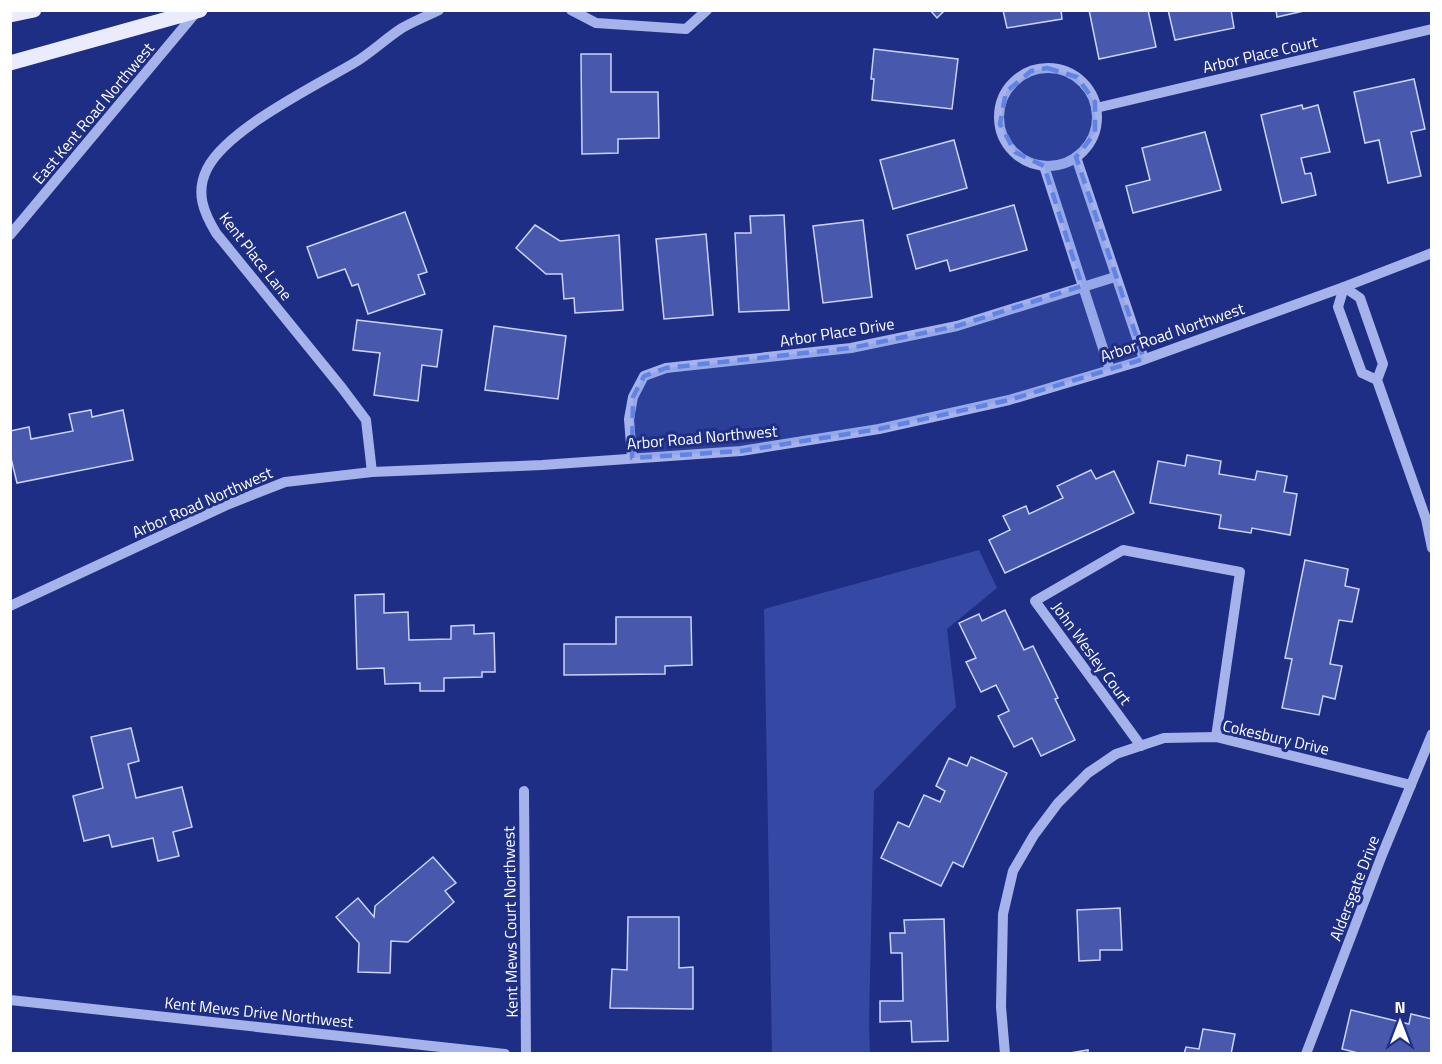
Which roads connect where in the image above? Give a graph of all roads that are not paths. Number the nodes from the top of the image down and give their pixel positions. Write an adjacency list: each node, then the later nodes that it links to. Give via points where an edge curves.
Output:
1 (34, 10): 6 (main road)
2 (439, 10): 21 (street, Kent Place Lane, via 402,28 356,62 257,121 221,150 207,168 201,191 205,214 216,233 366,420)
3 (572, 10): 4 (street, via 596,22 686,29)
4 (707, 10)
5 (198, 11): 8 (main road); 12 (street, East Kent Road Northwest)
6 (10, 15)
7 (1431, 29): 9 (street, Arbor Place Court)
8 (10, 63)
9 (1096, 108): 10 (street, via 1095,133); 11 (street, via 1088,88 1062,70 1031,71 1006,92 1000,107 1005,139 1022,157)
10 (1076, 157): 11 (street); 14 (street)
11 (1044, 166): 15 (street)
12 (10, 235)
13 (1431, 253): 16 (street, Arbor Road Northwest)
14 (1115, 277): 15 (street, Arbor Place Drive); 17 (street)
15 (1082, 286): 18 (street); 20 (street, Arbor Place Drive, via 957,326 851,348 666,368 644,376 633,397 629,419)
16 (1344, 287): 17 (street, Arbor Road Northwest); 19 (street, via 1360,298 1383,364); 19 (street, via 1338,307 1362,373)
17 (1144, 359): 18 (street, Arbor Road Northwest)
18 (1110, 370): 20 (street, Arbor Road Northwest, via 1009,400 879,429 741,451)
19 (1377, 380): 22 (street, via 1426,519)
20 (632, 458): 21 (street, Arbor Road Northwest)
21 (372, 472): 23 (street, Arbor Road Northwest, via 285,482)
22 (1431, 548)
23 (10, 606)
24 (1431, 734): 27 (street, Aldersgate Drive)
25 (1216, 737): 26 (street, Cokesbury Drive, via 1164,738); 26 (street, John Wesley Court, via 1240,572 1123,550 1035,601); 27 (street, Cokesbury Drive)
26 (1141, 746): 32 (street, Cokesbury Drive, via 1116,754 1088,773 1058,803 1013,871 1003,914 1001,1007)
27 (1411, 785): 33 (street, Aldersgate Drive)
28 (524, 790): 31 (street, Kent Mews Court Northwest)
29 (10, 1000): 30 (street, Kent Mews Drive Northwest)
30 (505, 1053)
31 (526, 1053)
32 (1005, 1053)
33 (1306, 1053)

